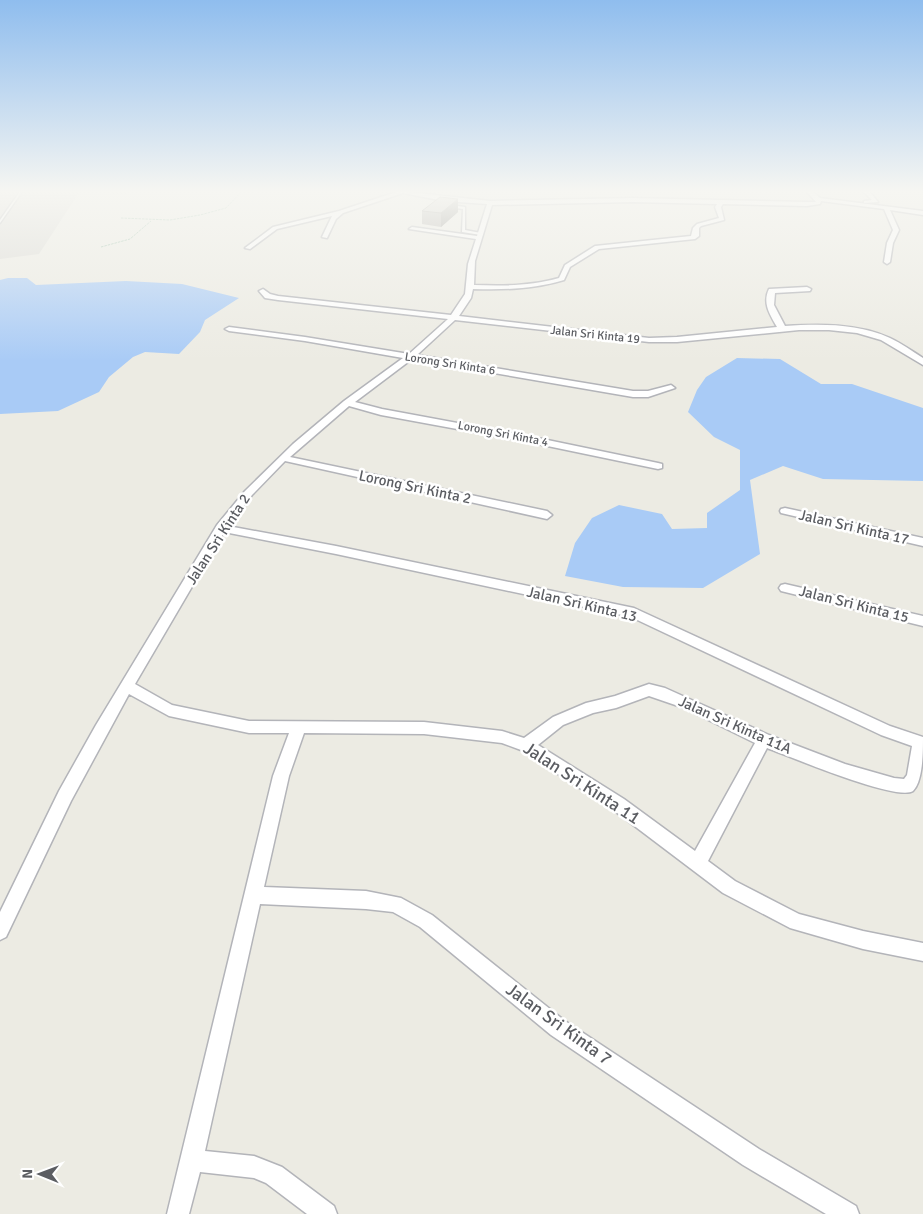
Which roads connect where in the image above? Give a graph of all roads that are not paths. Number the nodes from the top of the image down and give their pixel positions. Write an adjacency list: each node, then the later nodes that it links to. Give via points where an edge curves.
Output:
1 (476, 248): 5 (street, Jalan Sri Kinta 2, via 471,263)
2 (596, 248): 5 (street, via 567,266 562,279 514,289)
3 (889, 248): 4 (street)
4 (887, 262)
5 (471, 287): 8 (street, Jalan Sri Kinta 2)
6 (807, 290): 10 (street, via 772,290 769,295 769,303)
7 (264, 291): 8 (street, Jalan Sri Kinta 19, via 268,296 278,298)
8 (454, 318): 10 (street, Jalan Sri Kinta 19, via 669,341); 11 (street, Jalan Sri Kinta 2)
9 (229, 329): 11 (street, Lorong Sri Kinta 6)
10 (783, 330): 12 (street, Jalan Sri Kinta 19, via 856,330 884,338)
11 (409, 357): 13 (street, Lorong Sri Kinta 6, via 633,394); 14 (street, Jalan Sri Kinta 2)
12 (923, 362)
13 (671, 388)
14 (348, 403): 15 (street, Jalan Sri Kinta 2); 16 (street, Lorong Sri Kinta 4)
15 (283, 458): 18 (street, Lorong Sri Kinta 2); 19 (street, Jalan Sri Kinta 2, via 240,501)
16 (658, 466)
17 (785, 511): 20 (street, Jalan Sri Kinta 17)
18 (547, 515)
19 (221, 528): 23 (street, Jalan Sri Kinta 2); 26 (street, Jalan Sri Kinta 13, via 634,613 886,731)
20 (923, 542)
21 (786, 588): 22 (street, Jalan Sri Kinta 15)
22 (923, 621)
23 (127, 686): 24 (street, Jalan Sri Kinta 11, via 169,710 249,727); 30 (street, Jalan Sri Kinta 2, via 65,796)
24 (298, 729): 27 (street, Jalan Sri Kinta 11, via 424,728 502,737); 29 (street, via 281,776)
25 (764, 740): 26 (street, Jalan Sri Kinta 11A, via 845,771 908,786 914,778); 27 (street, Jalan Sri Kinta 11A, via 689,704 649,690 616,702 591,706 558,721); 28 (street)
26 (922, 743)
27 (526, 745): 28 (street, Jalan Sri Kinta 11, via 618,804)
28 (698, 863): 31 (street, Jalan Sri Kinta 11, via 729,887 796,922)
29 (253, 895): 32 (street); 35 (street, Jalan Sri Kinta 7, via 395,904 418,916 558,1028 752,1157)
30 (0, 931)
31 (923, 952)
32 (192, 1160): 33 (street); 34 (street, via 254,1167 274,1175)
33 (178, 1214)
34 (326, 1214)
35 (848, 1214)

